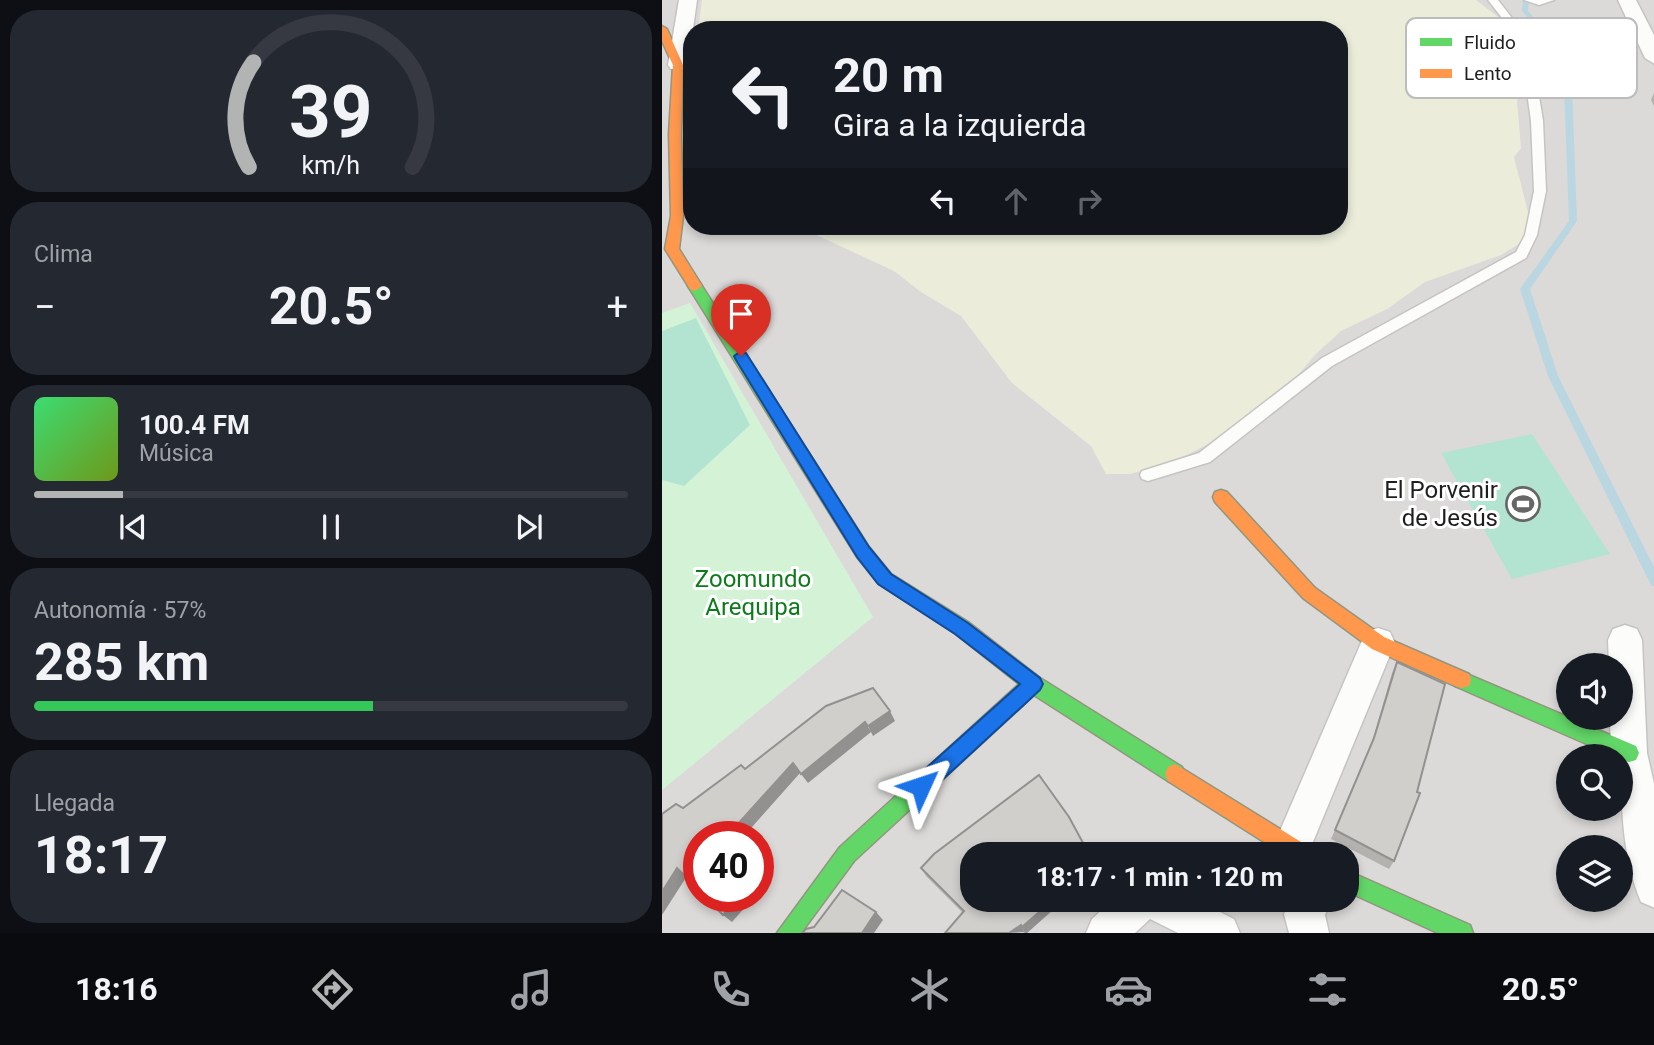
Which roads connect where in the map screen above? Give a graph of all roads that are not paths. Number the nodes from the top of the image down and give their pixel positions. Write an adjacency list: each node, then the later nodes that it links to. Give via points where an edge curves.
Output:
1 (688, 0): 6 (street)
2 (1493, 0): 4 (lane)
3 (1627, 0): 5 (street)
4 (1507, 18)
5 (1635, 18)
6 (685, 21)
7 (1637, 21): 10 (street)
8 (662, 29): 11 (street)
9 (683, 32): 11 (street)
10 (1654, 58)
11 (678, 65): 13 (street, via 677,216)
12 (1534, 98): 14 (lane, via 1540,191 1531,235 1521,255 1327,362 1204,457)
13 (665, 245): 18 (street, via 863,552 885,579 962,628)
14 (1148, 475)
15 (1221, 497): 17 (street, via 1309,593)
16 (1625, 640): 20 (street)
17 (1378, 642): 19 (street); 23 (street)
18 (1034, 684): 22 (street); 29 (street, via 847,854)
19 (1609, 744)
20 (1629, 744)
21 (1633, 775): 25 (street)
22 (1283, 842)
23 (1300, 842)
24 (1359, 886): 33 (street)
25 (1654, 888)
26 (1128, 912): 30 (street)
27 (1179, 912): 31 (street)
28 (1305, 912): 32 (street)
29 (788, 933)
30 (1106, 933)
31 (1220, 933)
32 (1310, 933)
33 (1462, 933)

